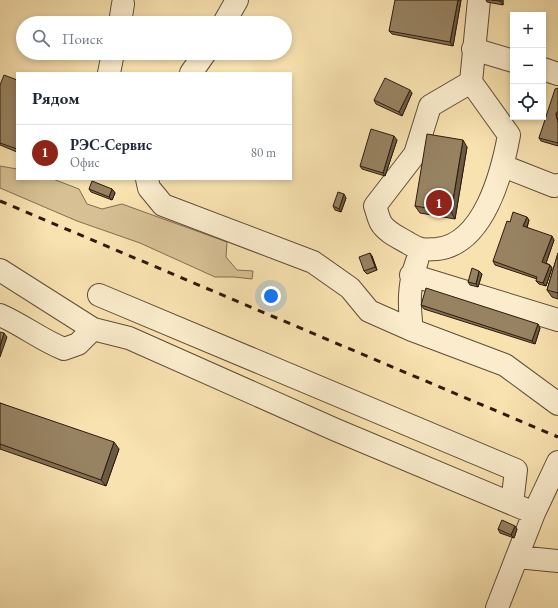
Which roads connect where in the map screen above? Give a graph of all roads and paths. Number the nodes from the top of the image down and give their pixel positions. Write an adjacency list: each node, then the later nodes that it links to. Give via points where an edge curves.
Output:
1 (237, 0): 3 (lane)
2 (479, 0): 4 (lane)
3 (228, 16)
4 (473, 49): 7 (lane); 12 (lane)
5 (112, 60): 9 (lane)
6 (200, 60): 10 (lane)
7 (510, 60)
8 (546, 71): 11 (lane)
9 (109, 72)
10 (192, 72)
11 (558, 74)
12 (471, 82): 13 (lane, via 509,135); 16 (lane, via 430,106 416,154 375,206 381,224)
13 (503, 166): 15 (lane, via 554,186); 16 (lane, via 492,197 469,233 447,248)
14 (147, 180): 23 (lane, via 149,188 163,205 313,262 350,288 369,311)
15 (558, 185)
16 (420, 250): 18 (lane)
17 (0, 270): 22 (lane)
18 (411, 275): 21 (lane); 23 (lane, via 408,298)
19 (99, 295): 26 (lane, via 516,470)
20 (0, 315): 22 (lane, via 46,342 64,349 78,344)
21 (558, 320)
22 (93, 329): 26 (lane, via 129,338 336,430)
23 (412, 330): 24 (lane, via 505,365)
24 (558, 404)
25 (558, 462): 27 (lane)
26 (512, 504): 27 (lane)
27 (534, 513): 28 (lane)
28 (517, 558): 29 (lane); 30 (lane)
29 (558, 561)
30 (497, 608)

